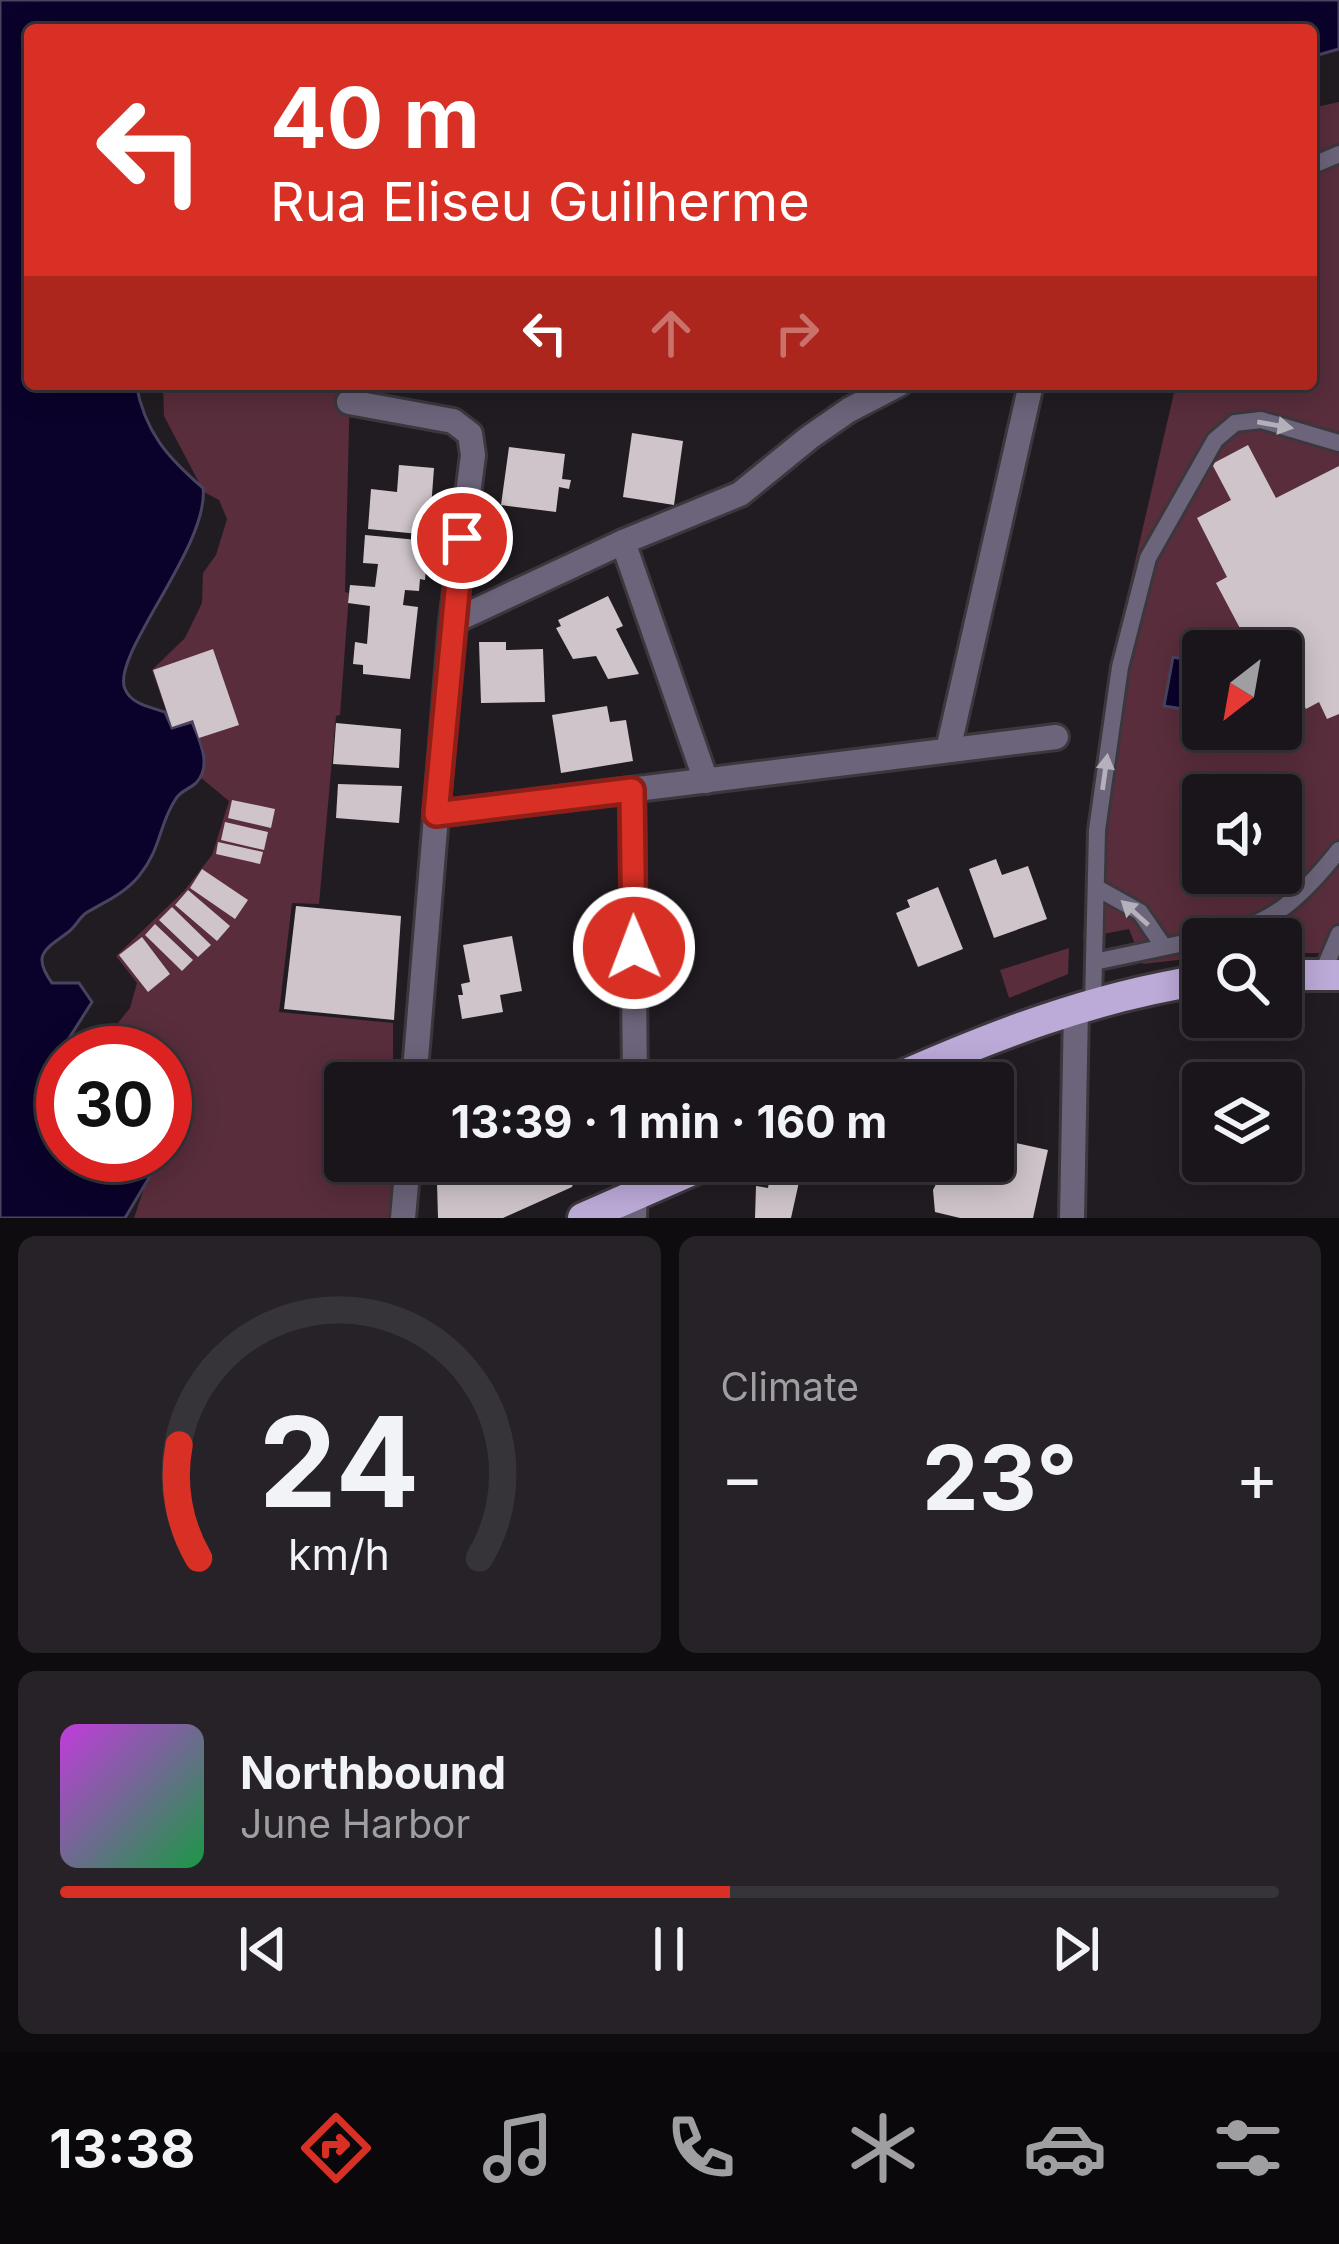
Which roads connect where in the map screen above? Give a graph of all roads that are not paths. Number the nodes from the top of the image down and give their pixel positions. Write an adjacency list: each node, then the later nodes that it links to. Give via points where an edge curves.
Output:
1 (887, 390): 5 (street, via 810,436 740,494)
2 (1030, 390): 8 (street)
3 (349, 402): 6 (street, via 453,421 470,434)
4 (1339, 443): 13 (lane, one-way to 4, via 1097,830 1120,667 1148,558 1215,440 1235,424 1261,420)
5 (623, 542): 6 (street); 9 (street)
6 (452, 622): 11 (street)
7 (1055, 737): 8 (street)
8 (948, 750): 9 (street)
9 (706, 781): 10 (street)
10 (632, 790): 11 (street); 23 (street)
11 (436, 814): 22 (street)
12 (1339, 850): 14 (lane)
13 (1097, 888): 17 (lane, one-way to 13, via 1139,912); 18 (lane)
14 (1273, 918)
15 (1339, 934): 19 (lane)
16 (1182, 943): 17 (lane)
17 (1164, 947): 18 (lane)
18 (1094, 962): 21 (lane)
19 (1330, 975)
20 (1182, 985): 21 (main road)
21 (1084, 1006): 24 (main road); 30 (street)
22 (416, 1062)
23 (635, 1062)
24 (933, 1062)
25 (406, 1182): 28 (street)
26 (677, 1182): 27 (main road)
27 (635, 1207): 29 (main road)
28 (403, 1218)
29 (583, 1218)
30 (1072, 1218)

